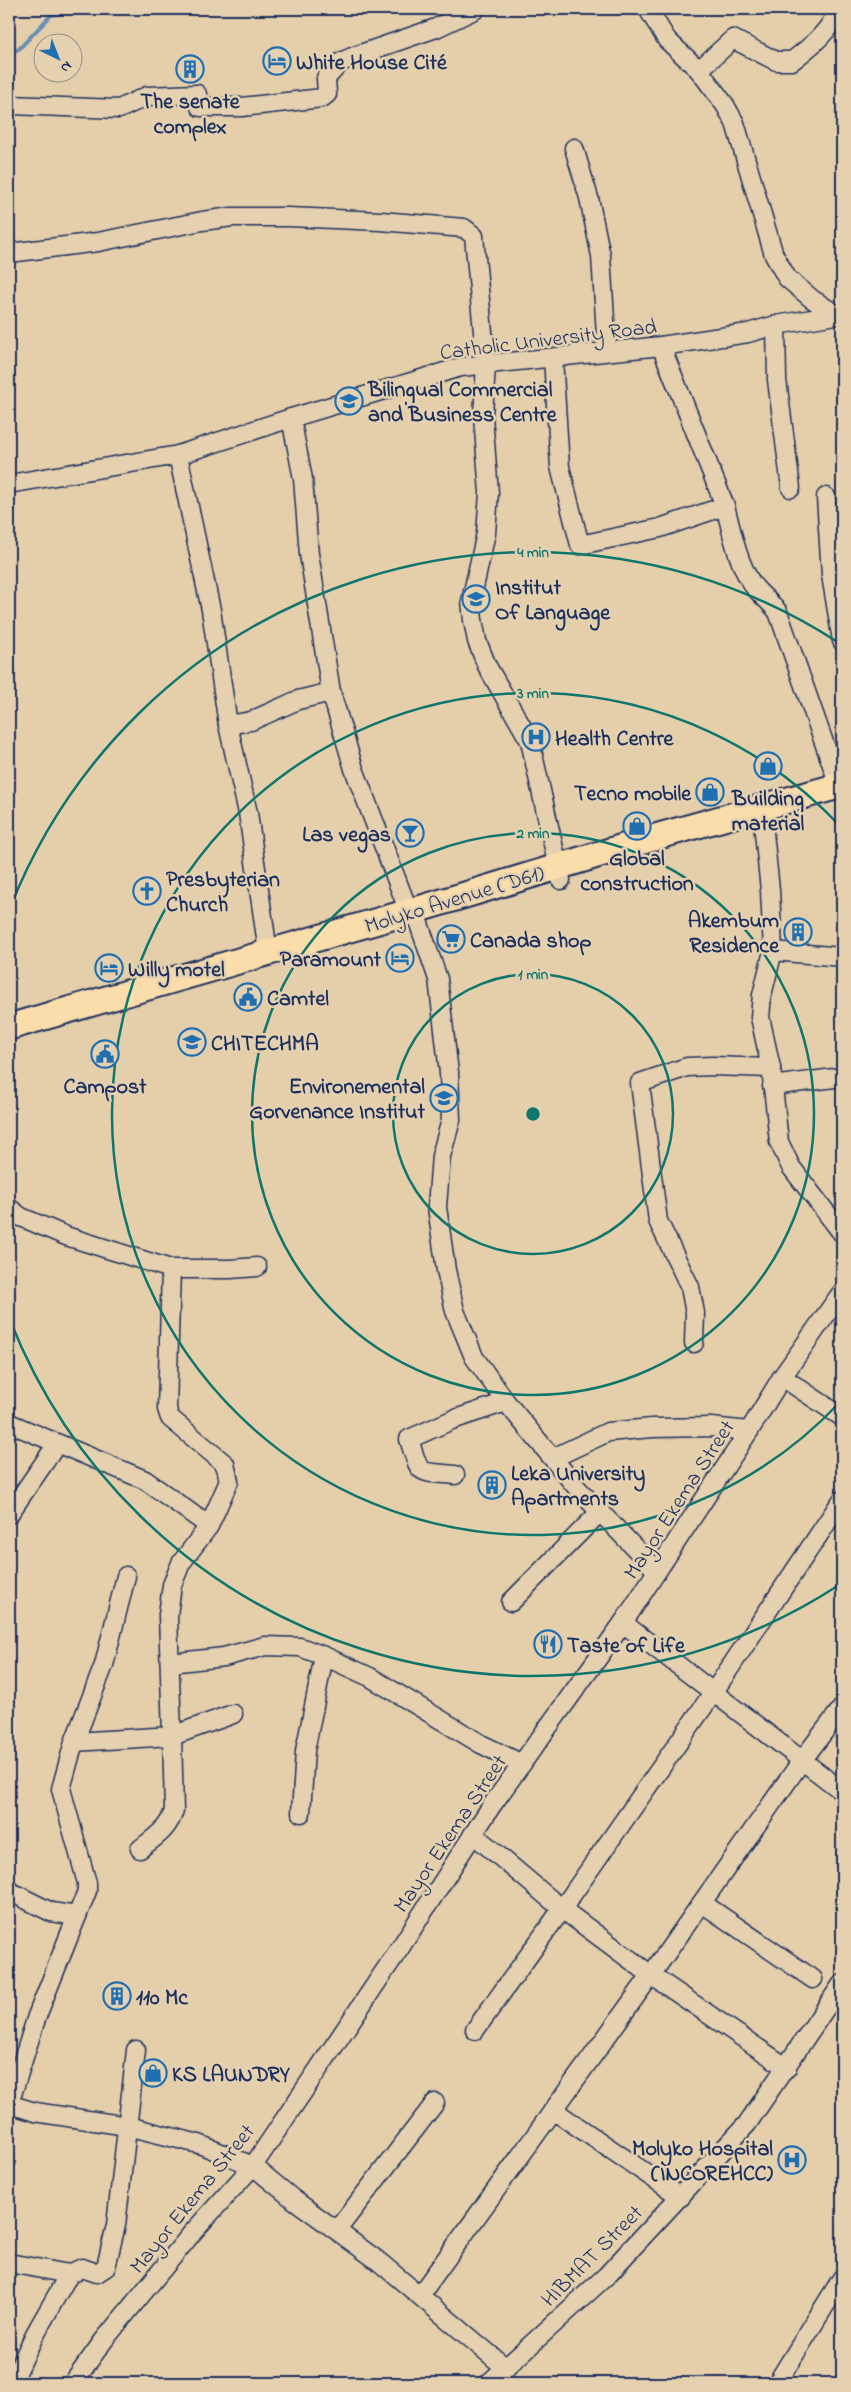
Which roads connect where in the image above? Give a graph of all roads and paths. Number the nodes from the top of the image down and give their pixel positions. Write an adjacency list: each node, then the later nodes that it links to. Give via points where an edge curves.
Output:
1 (476, 9): 5 (street, via 436,28 341,62 326,78 327,94 322,98 242,107 200,107 197,94 147,96 119,110)
2 (648, 9): 4 (street, via 667,40)
3 (838, 9): 4 (street, via 825,31 792,61 776,61 733,39)
4 (699, 70): 8 (street, via 735,124 774,255 787,278 812,299)
5 (9, 105)
6 (574, 148): 11 (street, via 601,256)
7 (9, 253): 13 (street, via 98,242 232,217 381,221 464,228 474,236)
8 (840, 314): 9 (street, Catholic University Road)
9 (776, 325): 10 (street, Catholic University Road, via 748,333); 17 (street, via 777,380)
10 (661, 346): 11 (street, Catholic University Road); 19 (street)
11 (607, 350): 12 (street, Catholic University Road)
12 (553, 358): 13 (street, Catholic University Road); 19 (street, via 560,467 580,544 660,528)
13 (486, 364): 14 (street, Catholic University Road, via 409,382); 25 (street, via 483,416 489,493 486,534 471,601 473,620 477,641 488,666 530,741)
14 (291, 418): 15 (street, Catholic University Road); 21 (street, via 303,479 311,564)
15 (178, 455): 16 (street, Catholic University Road); 22 (street, via 211,610)
16 (9, 484)
17 (791, 488)
18 (826, 497): 20 (street, via 831,575)
19 (725, 506): 23 (street, via 744,571 778,612)
20 (842, 642)
21 (332, 692): 22 (street, via 298,700 251,721); 26 (street, via 354,770)
22 (228, 725): 28 (street, via 248,813)
23 (841, 790): 24 (highway, Molyko Avenue (D61)); 25 (highway, Molyko Avenue (D61), via 666,834)
24 (764, 823): 25 (highway, Molyko Avenue (D61)); 27 (street)
25 (559, 874): 26 (highway, Molyko Avenue (D61))
26 (413, 917): 28 (highway, Molyko Avenue (D61)); 31 (highway, Molyko Avenue (D61), via 195,989); 42 (street, via 438,979 449,1072 451,1120 441,1156 437,1207 446,1270 466,1342)
27 (773, 951): 29 (street); 32 (street, via 760,1017)
28 (268, 952): 30 (highway, Molyko Avenue (D61))
29 (842, 957)
30 (9, 1027)
31 (9, 1041)
32 (771, 1068): 34 (street); 40 (street, via 687,1067 640,1083 658,1222 690,1287 695,1313)
33 (842, 1077): 34 (street)
34 (772, 1086): 36 (street, via 778,1142 791,1167)
35 (9, 1208): 38 (street, via 21,1217 66,1236)
36 (842, 1234)
37 (257, 1267): 38 (street)
38 (171, 1269): 52 (street, via 167,1409 170,1418 226,1464 229,1481)
39 (842, 1292): 41 (street, Mayor Ekema Street)
40 (694, 1343)
41 (782, 1377): 43 (street); 45 (street, Mayor Ekema Street)
42 (506, 1402): 47 (street); 48 (street, via 409,1439 422,1472)
43 (842, 1417)
44 (9, 1423): 46 (street)
45 (749, 1431): 47 (street, via 711,1427 608,1432); 53 (street, Mayor Ekema Street)
46 (57, 1444): 51 (street); 52 (street, via 145,1480)
47 (553, 1458): 50 (street)
48 (455, 1475)
49 (842, 1500): 59 (street)
50 (600, 1512): 53 (street); 55 (street)
51 (9, 1514)
52 (209, 1526): 58 (street, via 181,1563 172,1585 168,1615)
53 (657, 1571): 56 (street, Mayor Ekema Street)
54 (126, 1576): 63 (street, via 104,1665)
55 (511, 1602)
56 (623, 1623): 59 (street); 65 (street, Mayor Ekema Street)
57 (324, 1656): 58 (street, via 300,1647 265,1646 224,1658); 65 (street, via 378,1681 481,1744); 67 (street, via 305,1751)
58 (170, 1663): 62 (street)
59 (713, 1692): 64 (street); 72 (street)
60 (842, 1708): 64 (street)
61 (233, 1714): 62 (street)
62 (172, 1736): 63 (street); 69 (street, via 172,1819 168,1827)
63 (74, 1742): 73 (street, via 61,1790 87,1882 87,1892)
64 (803, 1759): 66 (street); 71 (street)
65 (522, 1764): 68 (street, Mayor Ekema Street)
66 (842, 1791)
67 (301, 1813)
68 (473, 1834): 72 (street); 84 (street, Mayor Ekema Street, via 384,1973)
69 (140, 1849)
70 (9, 1892): 73 (street, via 51,1912)
71 (702, 1903): 74 (street); 75 (street)
72 (562, 1909): 74 (street); 77 (street)
73 (77, 1916): 81 (street, via 37,2016)
74 (651, 1975): 79 (street); 82 (street)
75 (813, 1979)
76 (842, 1984): 79 (street, HIBMAT Street)
77 (476, 2030)
78 (136, 2050): 83 (street)
79 (787, 2068): 85 (street, HIBMAT Street, via 747,2124)
80 (435, 2103): 86 (street)
81 (9, 2104): 83 (street, via 35,2112)
82 (553, 2110): 85 (street); 90 (street)
83 (127, 2126): 84 (street, via 199,2144); 88 (street, via 116,2225 106,2267 97,2273 82,2268)
84 (253, 2166): 86 (street); 93 (street, Mayor Ekema Street, via 186,2240)
85 (681, 2197): 91 (street, HIBMAT Street, via 606,2276)
86 (337, 2230): 90 (street)
87 (9, 2263): 88 (street)
88 (69, 2274): 92 (street)
89 (842, 2278): 95 (street)
90 (420, 2295): 91 (street)
91 (506, 2368): 94 (street, HIBMAT Street)
92 (12, 2383)
93 (73, 2383)
94 (489, 2383)
95 (777, 2383)

